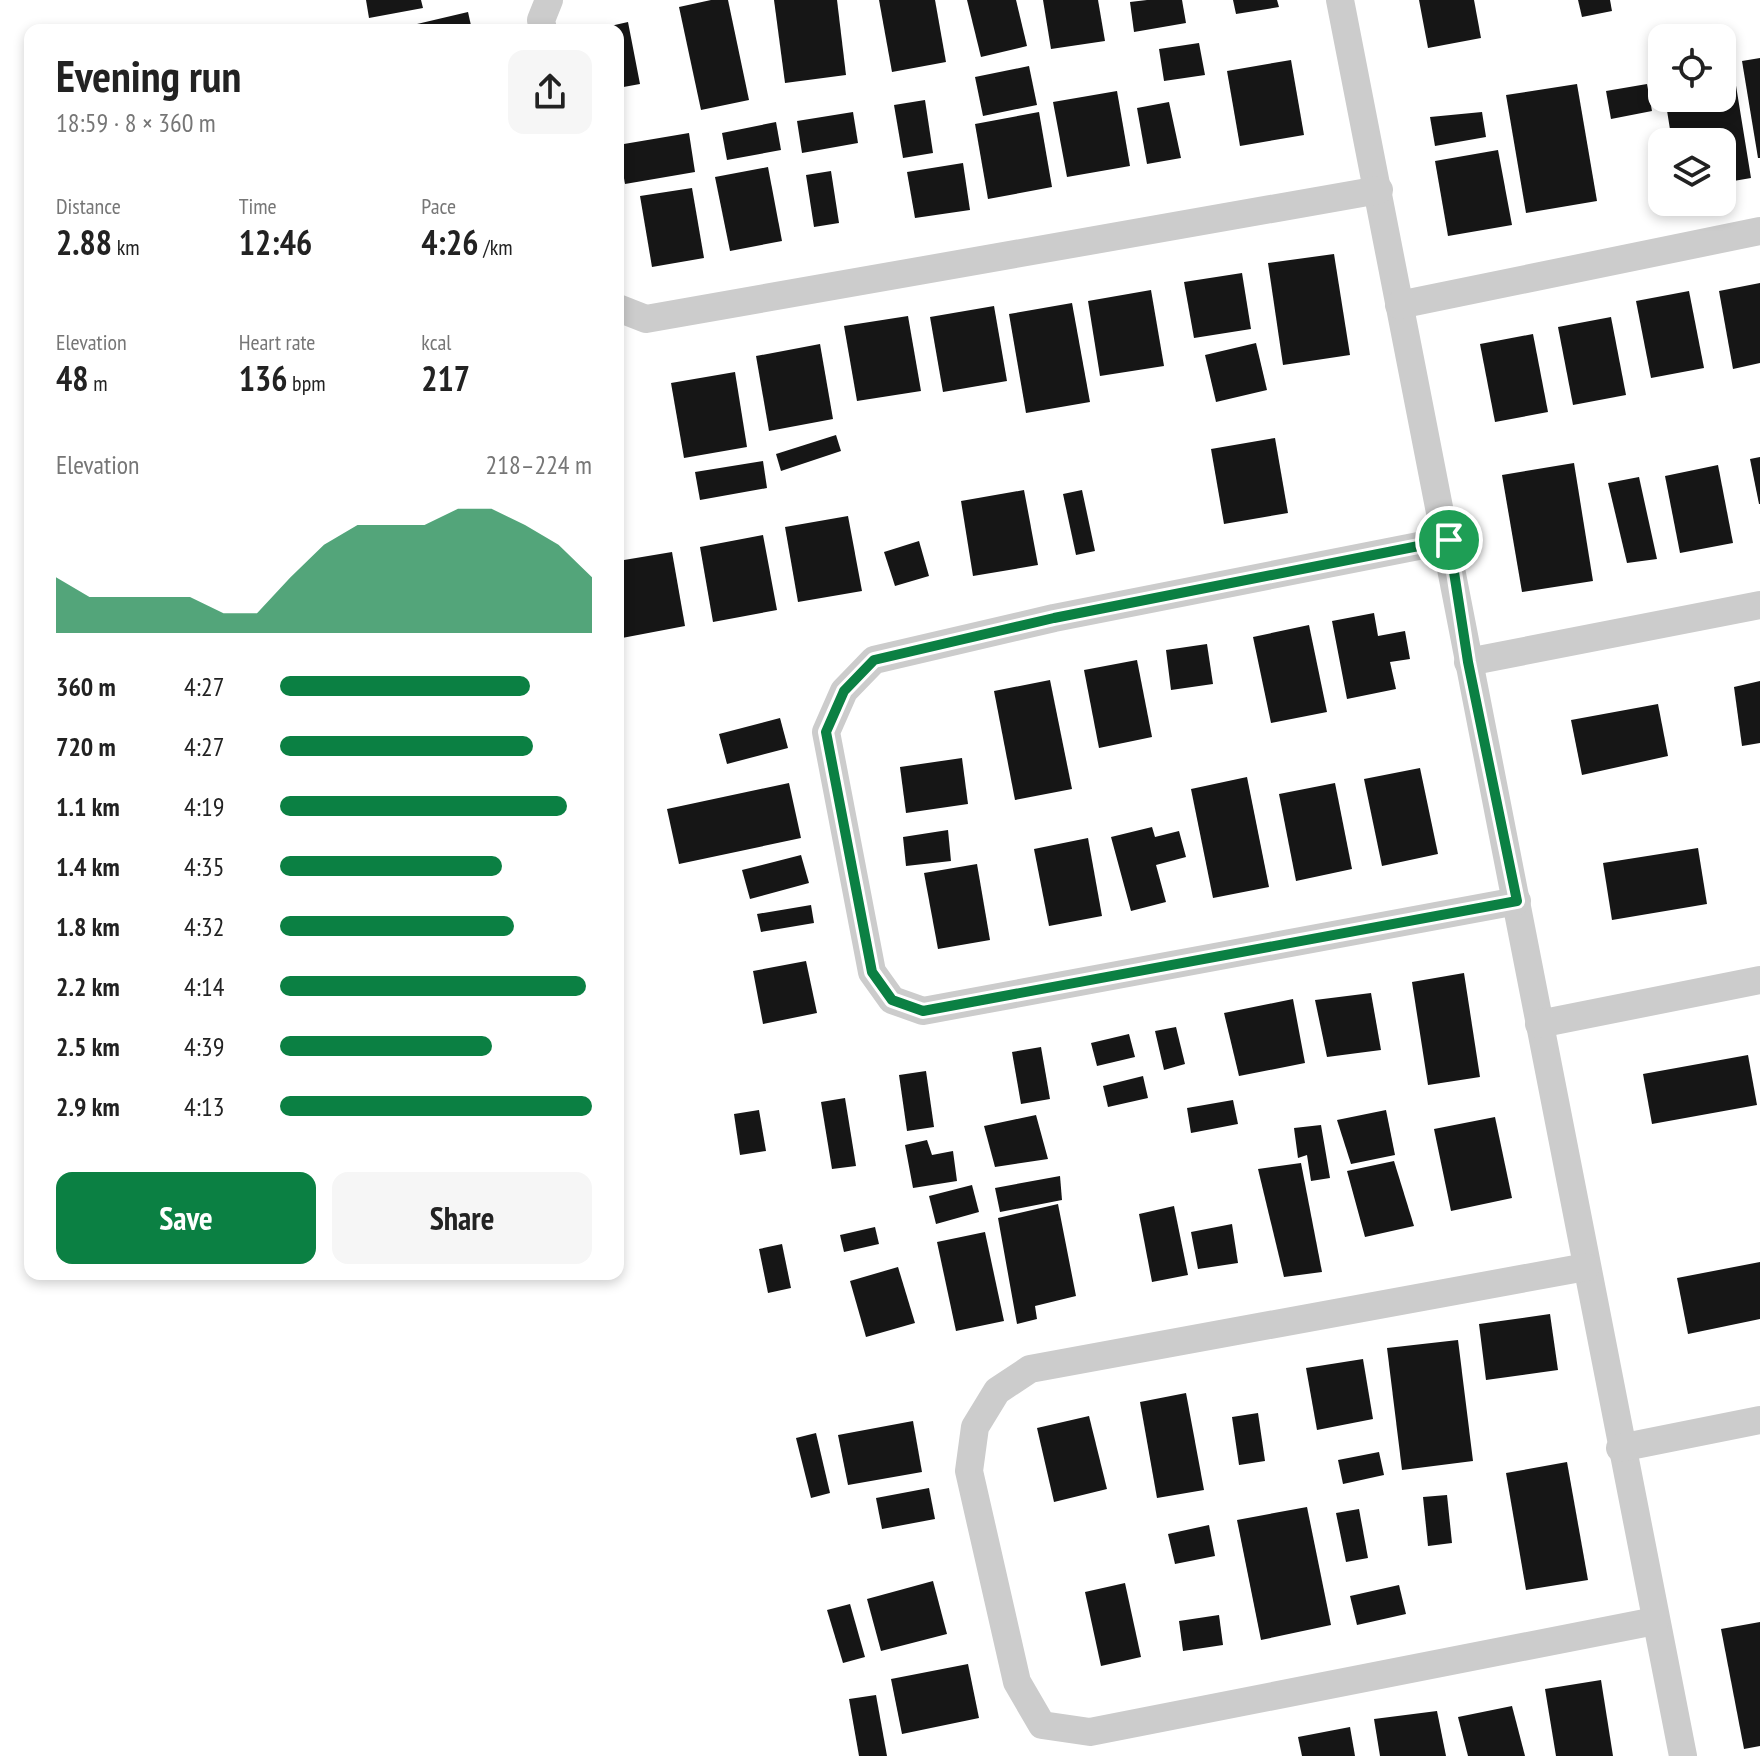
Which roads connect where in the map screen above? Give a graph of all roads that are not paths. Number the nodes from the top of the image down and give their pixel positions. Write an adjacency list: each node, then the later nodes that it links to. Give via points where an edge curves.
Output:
1 (549, 0): 3 (street)
2 (1340, 0): 4 (street)
3 (542, 24)
4 (1379, 190): 6 (street); 7 (street, via 646,319)
5 (1760, 231): 6 (street)
6 (1399, 305): 8 (street)
7 (624, 310)
8 (1449, 540): 10 (street); 11 (street, via 1054,618 874,660 844,691 826,732 872,972 892,1000 923,1011)
9 (1760, 605): 10 (street)
10 (1468, 662): 11 (street)
11 (1517, 901): 13 (street)
12 (1760, 980): 13 (street)
13 (1539, 1024): 14 (street)
14 (1586, 1267): 16 (street); 17 (street, via 1030,1369 997,1391 982,1415 975,1427 969,1471 1017,1682 1042,1725 1090,1732)
15 (1760, 1420): 16 (street)
16 (1620, 1448): 17 (street)
17 (1655, 1621): 18 (street)
18 (1683, 1756)

